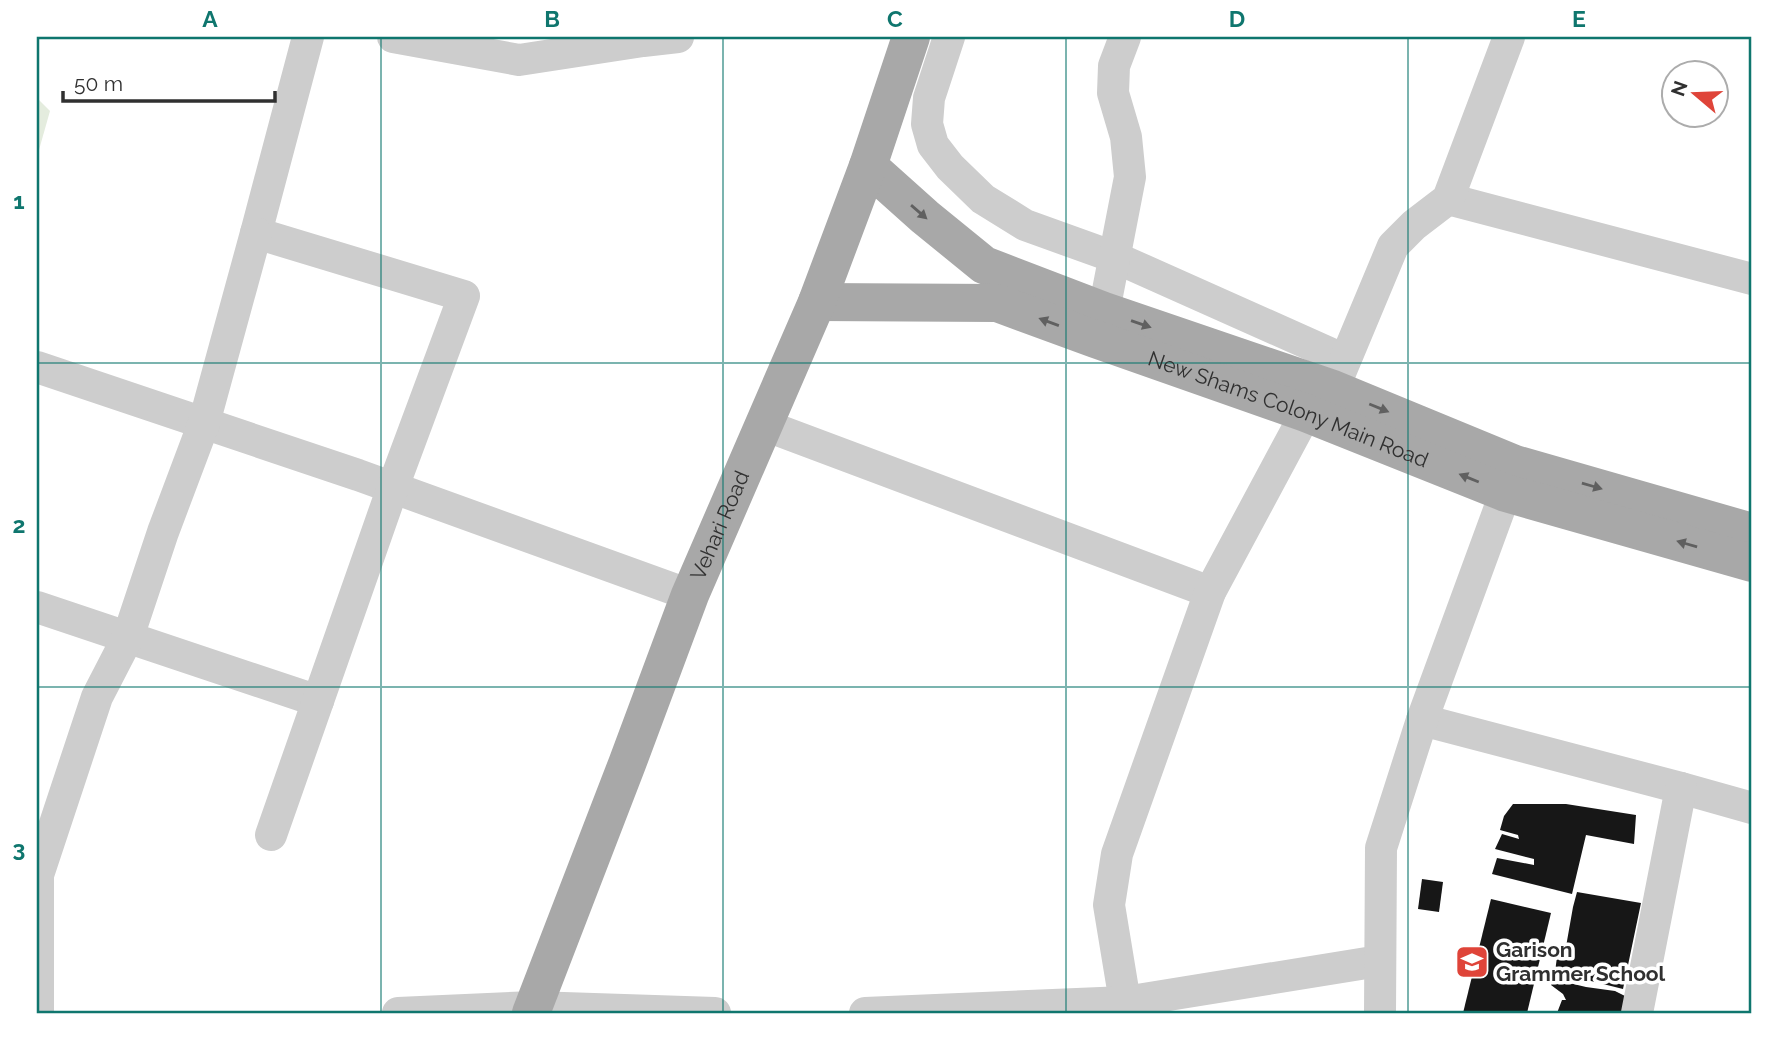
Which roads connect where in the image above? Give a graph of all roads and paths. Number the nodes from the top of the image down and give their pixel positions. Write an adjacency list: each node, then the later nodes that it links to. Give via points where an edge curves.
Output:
1 (308, 37): 10 (street)
2 (393, 37): 3 (street, via 519,60)
3 (678, 37)
4 (911, 37): 8 (main road, Vehari Road)
5 (949, 37): 11 (street, via 929,99 927,124 933,145 983,199 1015,219)
6 (1125, 37): 11 (street, via 1114,66 1113,93 1126,137 1130,177)
7 (1509, 37): 9 (street)
8 (868, 166): 13 (main road, Vehari Road); 14 (main road, New Shams Colony Main Road, one-way to 14, via 984,265)
9 (1448, 200): 12 (street); 16 (street, via 1393,246)
10 (256, 233): 17 (street); 20 (street, via 464,296)
11 (1114, 257): 14 (street); 16 (street)
12 (1752, 279)
13 (817, 302): 14 (main road, New Shams Colony Main Road, one-way to 13, via 997,303); 18 (main road, Vehari Road)
14 (1100, 325): 16 (main road, New Shams Colony Main Road)
15 (37, 367): 17 (street)
16 (1326, 395): 19 (main road, New Shams Colony Main Road); 23 (street)
17 (204, 423): 20 (street); 26 (street)
18 (764, 425): 23 (street); 24 (main road, Vehari Road)
19 (1511, 479): 21 (main road, New Shams Colony Main Road, one-way to 21); 22 (main road, New Shams Colony Main Road, one-way to 19); 28 (street)
20 (393, 487): 24 (street); 27 (street)
21 (1752, 532)
22 (1752, 563)
23 (1210, 592): 33 (street, via 1117,854 1109,905)
24 (691, 595): 34 (main road, Vehari Road)
25 (37, 607): 26 (street)
26 (128, 637): 27 (street); 35 (street, via 97,697 38,876)
27 (318, 701): 31 (street)
28 (1422, 720): 29 (street); 32 (street, via 1381,848)
29 (1681, 788): 30 (street); 40 (street)
30 (1752, 808)
31 (271, 835)
32 (1379, 961): 33 (street); 39 (street)
33 (1142, 1004): 38 (street)
34 (532, 1010): 36 (street); 37 (street)
35 (38, 1013)
36 (398, 1013)
37 (715, 1013)
38 (865, 1013)
39 (1380, 1013)
40 (1637, 1013)

